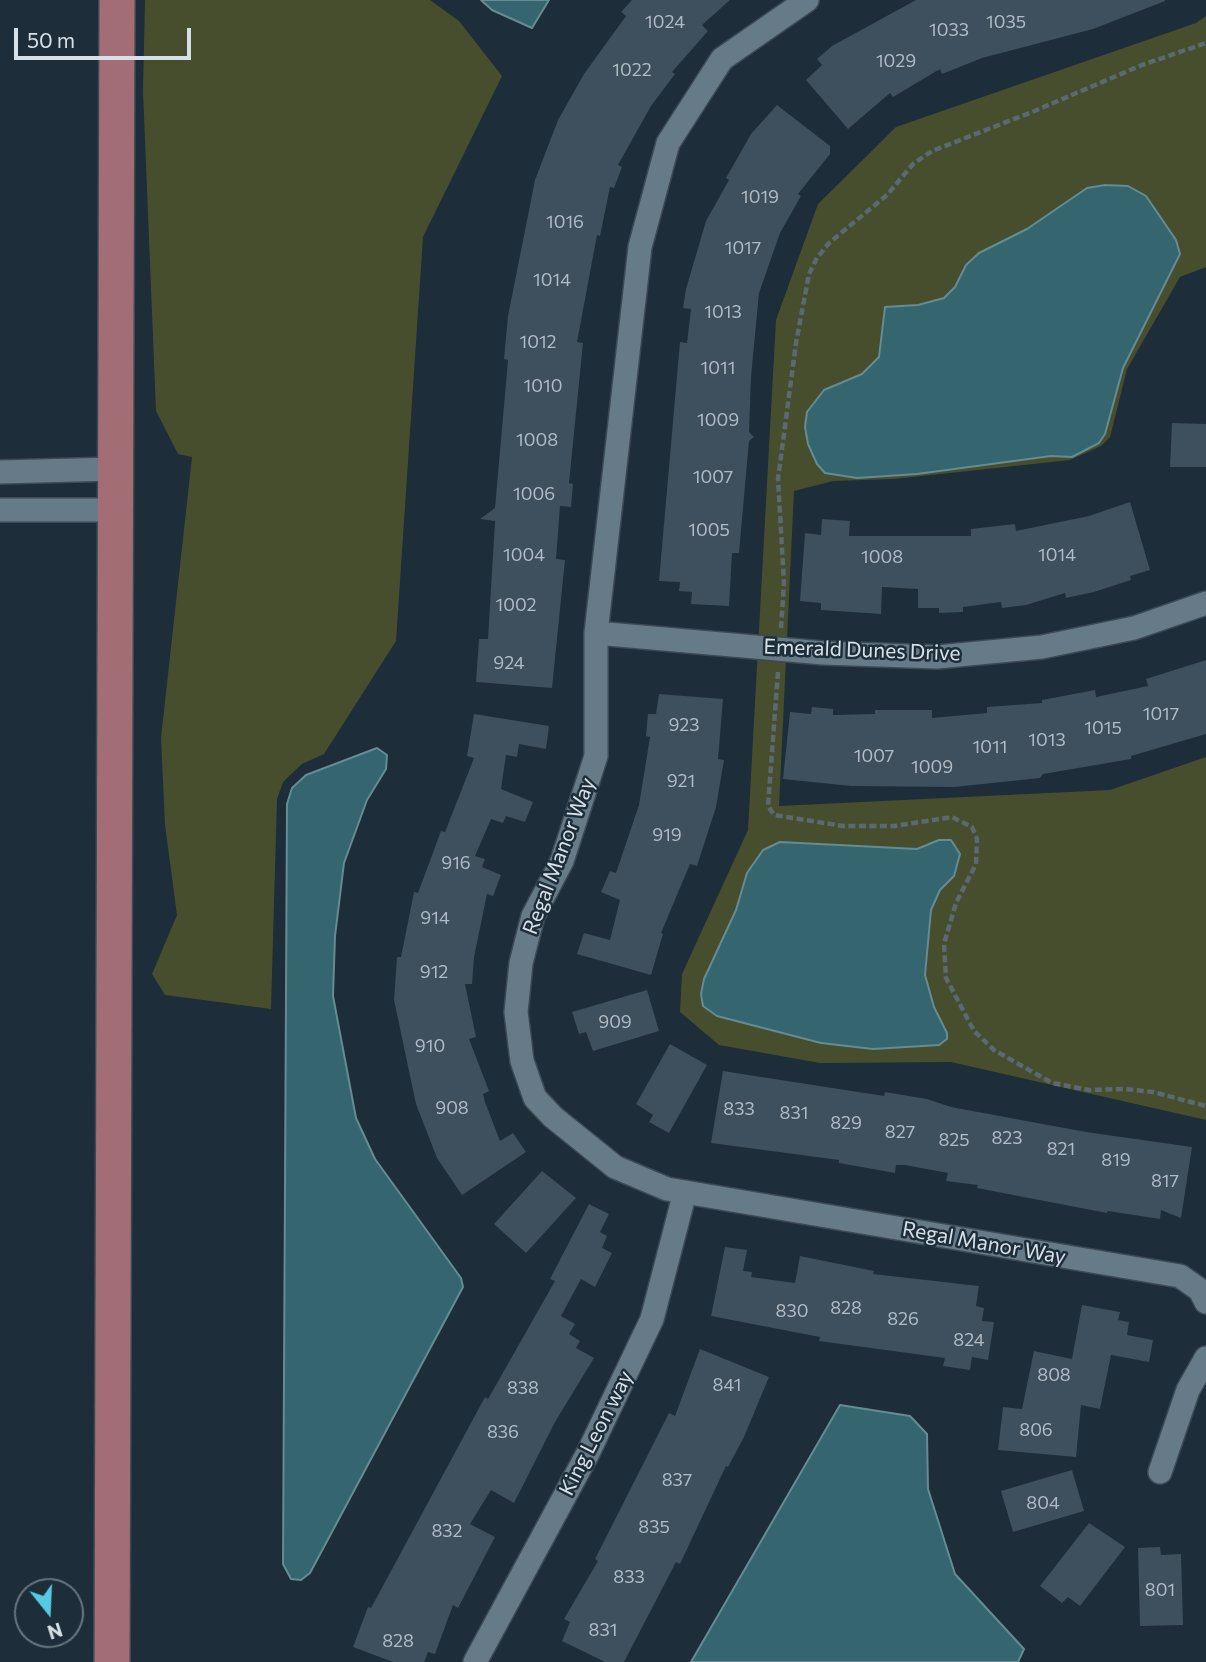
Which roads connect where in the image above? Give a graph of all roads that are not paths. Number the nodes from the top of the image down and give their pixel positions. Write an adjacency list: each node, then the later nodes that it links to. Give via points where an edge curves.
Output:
1 (117, 0): 3 (main road)
2 (807, 0): 8 (street, Regal Manor Way, via 722,59 668,144 640,247)
3 (115, 469): 4 (street); 6 (main road)
4 (0, 472)
5 (0, 510): 6 (street)
6 (115, 510): 13 (main road)
7 (1206, 603): 8 (street, Emerald Dunes Drive, via 1134,628 1042,647 937,657)
8 (596, 633): 9 (street, Regal Manor Way, via 597,756 562,861 533,916 524,952 516,1012 522,1062 535,1098 604,1159 646,1180)
9 (685, 1192): 10 (street, Regal Manor Way, via 1180,1276 1200,1290); 14 (street, King Leon way, via 652,1319 588,1454)
10 (1206, 1302)
11 (1206, 1358): 12 (street, via 1188,1390)
12 (1160, 1472)
13 (112, 1662)
14 (475, 1662)

